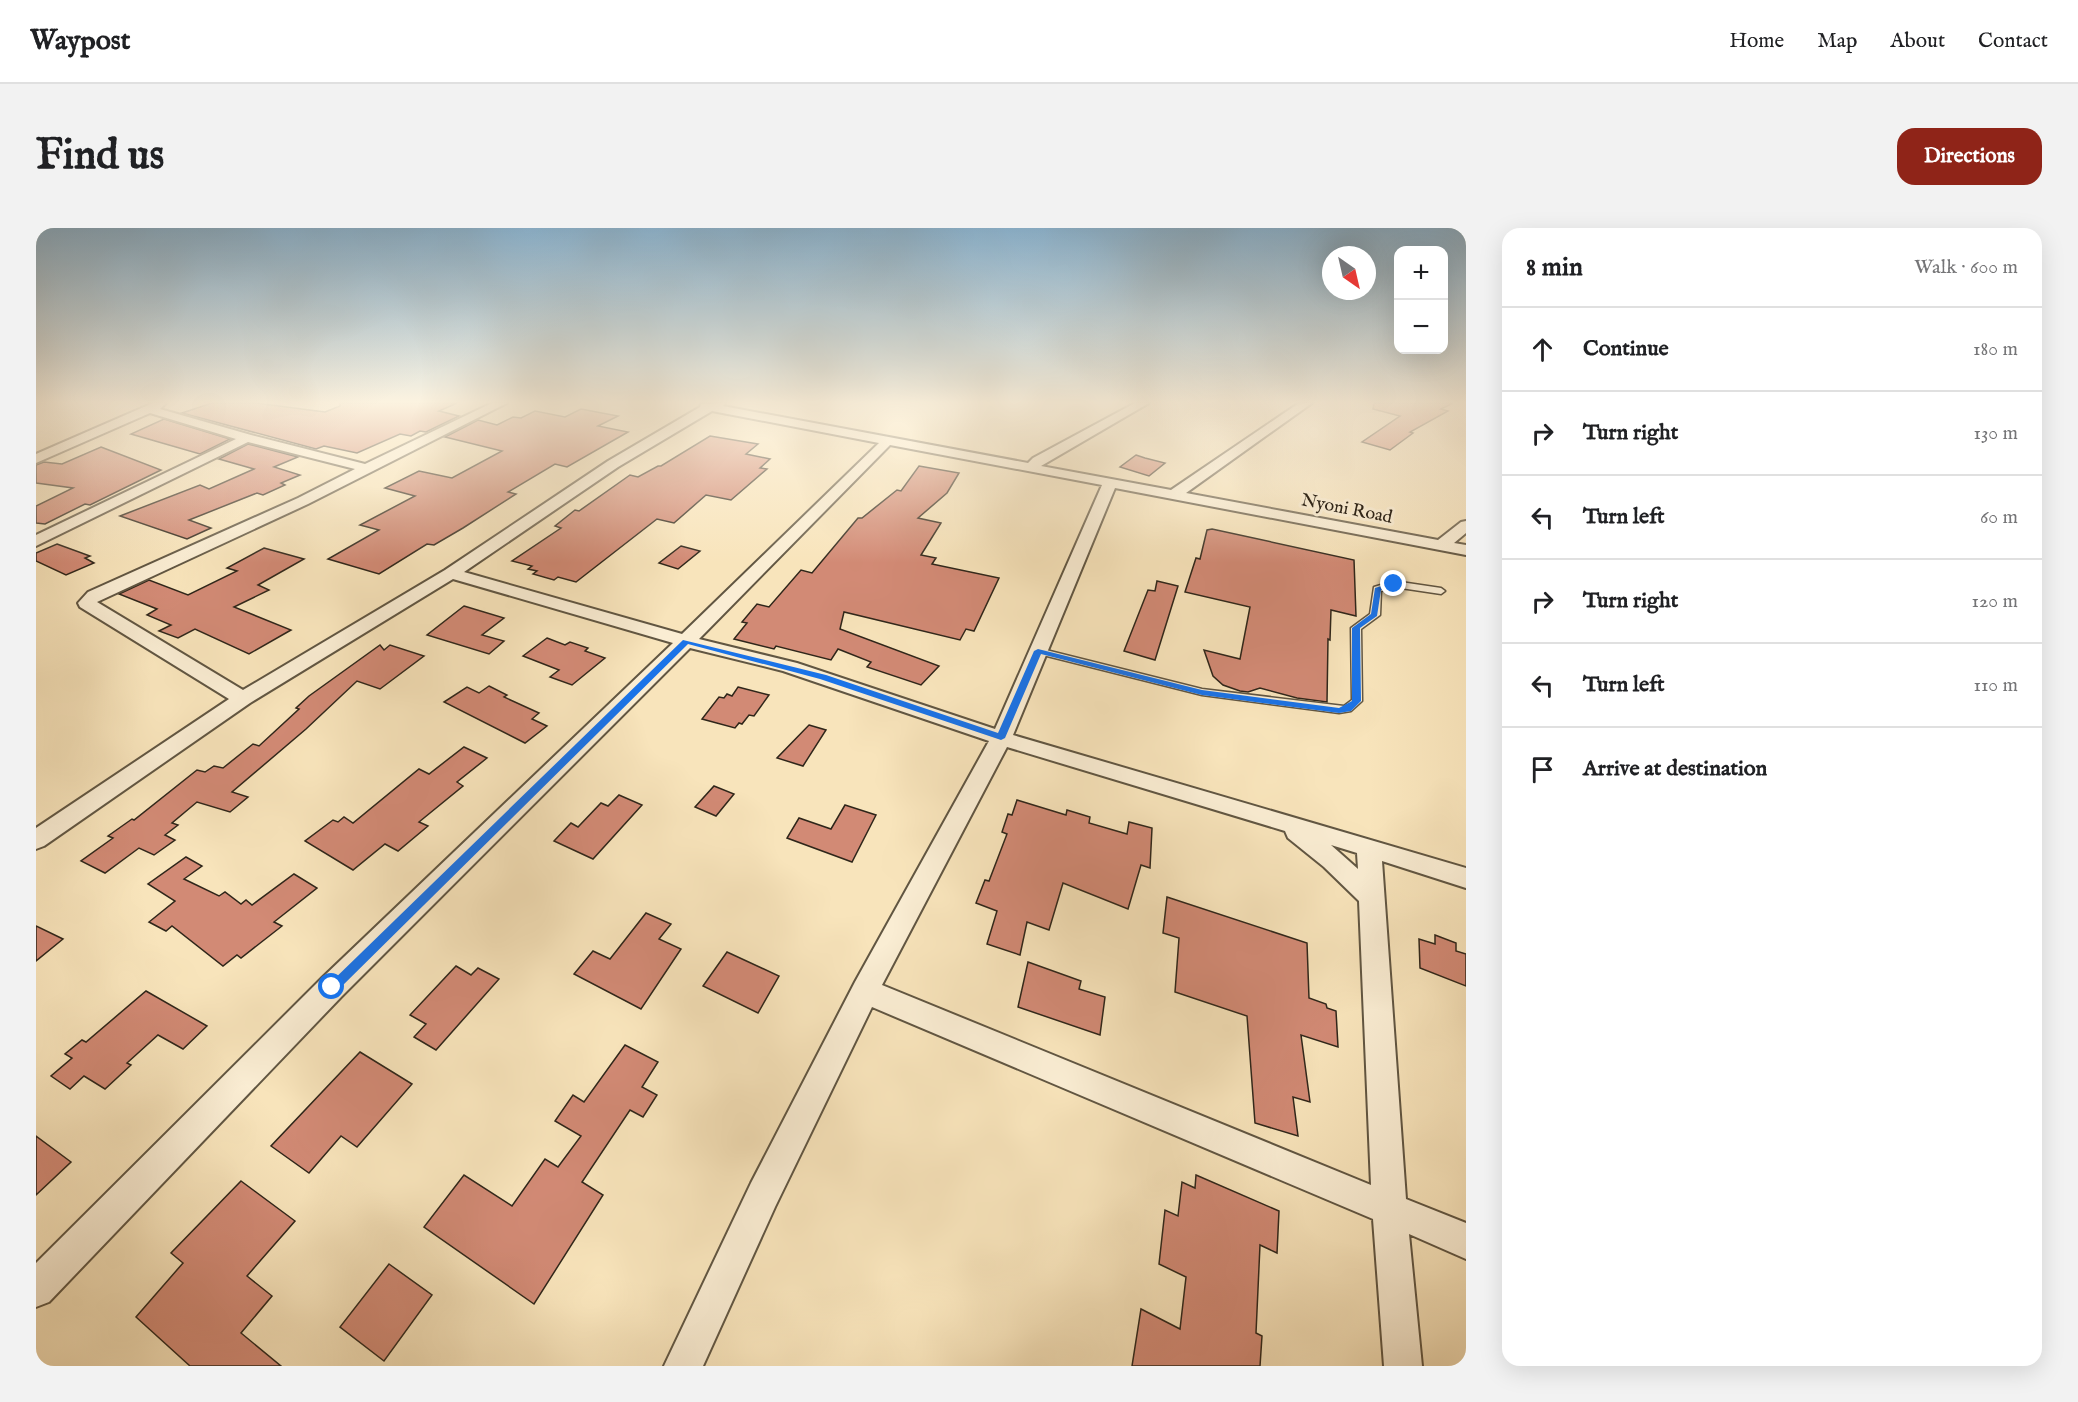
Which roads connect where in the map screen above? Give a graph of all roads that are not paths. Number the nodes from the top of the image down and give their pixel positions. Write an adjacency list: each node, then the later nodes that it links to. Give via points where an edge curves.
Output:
1 (209, 456): 14 (street)
2 (319, 456): 9 (street)
3 (392, 456): 9 (street)
4 (627, 456): 17 (street)
5 (873, 456): 19 (street)
6 (968, 456): 10 (street, Nyoni Road)
7 (1047, 456): 10 (street)
8 (1231, 456): 12 (street)
9 (367, 468): 21 (street, via 86,603)
10 (1031, 468): 11 (street, Nyoni Road)
11 (1110, 483): 12 (street, Nyoni Road); 20 (street)
12 (1175, 495): 15 (street, Nyoni Road)
13 (1466, 525): 15 (street)
14 (36, 542)
15 (1442, 545): 16 (street, Nyoni Road)
16 (1466, 550)
17 (452, 573): 19 (street); 21 (street)
18 (1441, 591): 20 (lane, via 1394,584 1377,589 1375,615 1356,628 1357,701 1347,709 1202,692)
19 (686, 642): 22 (street, via 812,674); 31 (street, via 332,987)
20 (1038, 651): 22 (street)
21 (243, 699): 24 (street)
22 (1001, 738): 23 (street); 28 (street)
23 (1281, 822): 25 (street); 27 (street, via 1333,860)
24 (36, 840)
25 (1369, 848): 26 (street); 27 (street)
26 (1466, 878)
27 (1372, 898): 29 (street)
28 (866, 991): 29 (street); 32 (street, via 763,1195)
29 (1389, 1207): 30 (street); 33 (street)
30 (1466, 1241)
31 (36, 1289)
32 (683, 1366)
33 (1403, 1366)

